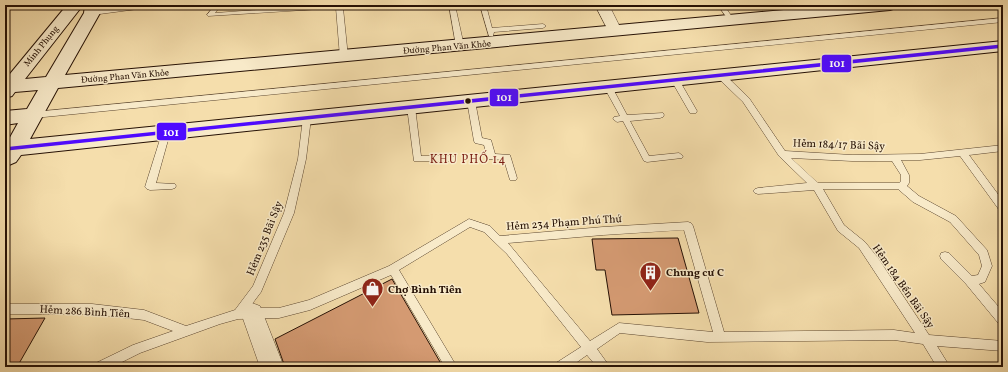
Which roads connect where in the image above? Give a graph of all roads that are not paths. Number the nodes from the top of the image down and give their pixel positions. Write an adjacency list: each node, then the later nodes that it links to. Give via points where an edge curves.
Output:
1 (153, 5): 11 (lane)
2 (218, 5): 3 (lane, via 210,16)
3 (339, 5): 4 (lane); 19 (lane)
4 (356, 5)
5 (452, 5): 17 (lane)
6 (483, 5): 16 (lane)
7 (602, 5): 15 (street)
8 (721, 5): 12 (lane)
9 (881, 5): 12 (street, Đường Phan Văn Khỏe)
10 (73, 7): 24 (street, Minh Phụng)
11 (92, 9): 22 (street)
12 (731, 20): 15 (street, Đường Phan Văn Khỏe)
13 (1003, 20): 28 (lane)
14 (543, 26): 16 (lane)
15 (615, 31): 16 (street, Đường Phan Văn Khỏe)
16 (491, 36): 17 (street, Đường Phan Văn Khỏe)
17 (460, 46): 19 (street, Đường Phan Văn Khỏe)
18 (1003, 46): 20 (street)
19 (344, 57): 22 (street, Đường Phan Văn Khỏe)
20 (720, 75): 21 (street); 37 (lane, Hẻm 184 Bến Bãi Sậy, via 746,100)
21 (675, 80): 23 (street); 27 (lane)
22 (52, 83): 24 (street, Đường Phan Văn Khỏe); 28 (street)
23 (608, 87): 25 (street); 32 (lane)
24 (6, 89)
25 (471, 101): 26 (street); 41 (lane, via 478,141 488,142 491,157 507,157)
26 (411, 107): 31 (street); 40 (lane, via 417,159)
27 (694, 111)
28 (34, 115): 30 (street); 36 (street)
29 (660, 115): 32 (lane)
30 (5, 118)
31 (307, 118): 33 (street); 52 (lane, Hẻm 235 Bãi Sậy, via 302,159 289,214)
32 (621, 119): 38 (lane, via 647,159)
33 (166, 133): 36 (street); 42 (lane, via 150,187)
34 (1003, 148): 35 (lane, Hẻm 184/17 Bãi Sậy)
35 (963, 153): 39 (lane, Hẻm 184/17 Bãi Sậy); 46 (lane)
36 (8, 154)
37 (782, 154): 39 (lane, Hẻm 184/17 Bãi Sậy, via 852,158); 43 (lane, Hẻm 184 Bến Bãi Sậy)
38 (679, 156)
39 (894, 157): 44 (lane, Hẻm 184/17 Bãi Sậy, via 905,175 905,182)
40 (452, 159)
41 (513, 178)
42 (172, 186)
43 (816, 186): 44 (lane); 45 (lane); 56 (lane, Hẻm 184 Bến Bãi Sậy, via 841,228 862,246 874,261)
44 (900, 186): 50 (lane, via 953,219 983,253 987,266 981,279)
45 (758, 191)
46 (1003, 208)
47 (498, 240): 49 (lane, Hẻm 234 Phạm Phú Thứ, via 487,229 469,223); 55 (lane, Hẻm 234 Phạm Phú Thứ, via 688,226); 58 (lane, via 510,251)
48 (945, 256): 50 (lane)
49 (393, 269): 52 (lane, Hẻm 234 Phạm Phú Thứ, via 310,305 279,313); 61 (lane)
50 (970, 282): 53 (lane)
51 (5, 309): 54 (lane, Hẻm 286 Bình Tiên, via 92,310 144,315)
52 (245, 314): 54 (lane, Hẻm 234 Phạm Phú Thứ); 60 (street)
53 (1003, 320)
54 (186, 330): 59 (lane, Hẻm 234 Phạm Phú Thứ)
55 (720, 336): 56 (lane, via 894,335); 58 (lane, via 619,328)
56 (928, 340): 57 (lane); 64 (lane, Hẻm 184 Bến Bãi Sậy)
57 (1003, 346)
58 (590, 348): 62 (lane); 63 (lane)
59 (100, 367)
60 (272, 367)
61 (451, 367)
62 (560, 367)
63 (604, 367)
64 (944, 367)

